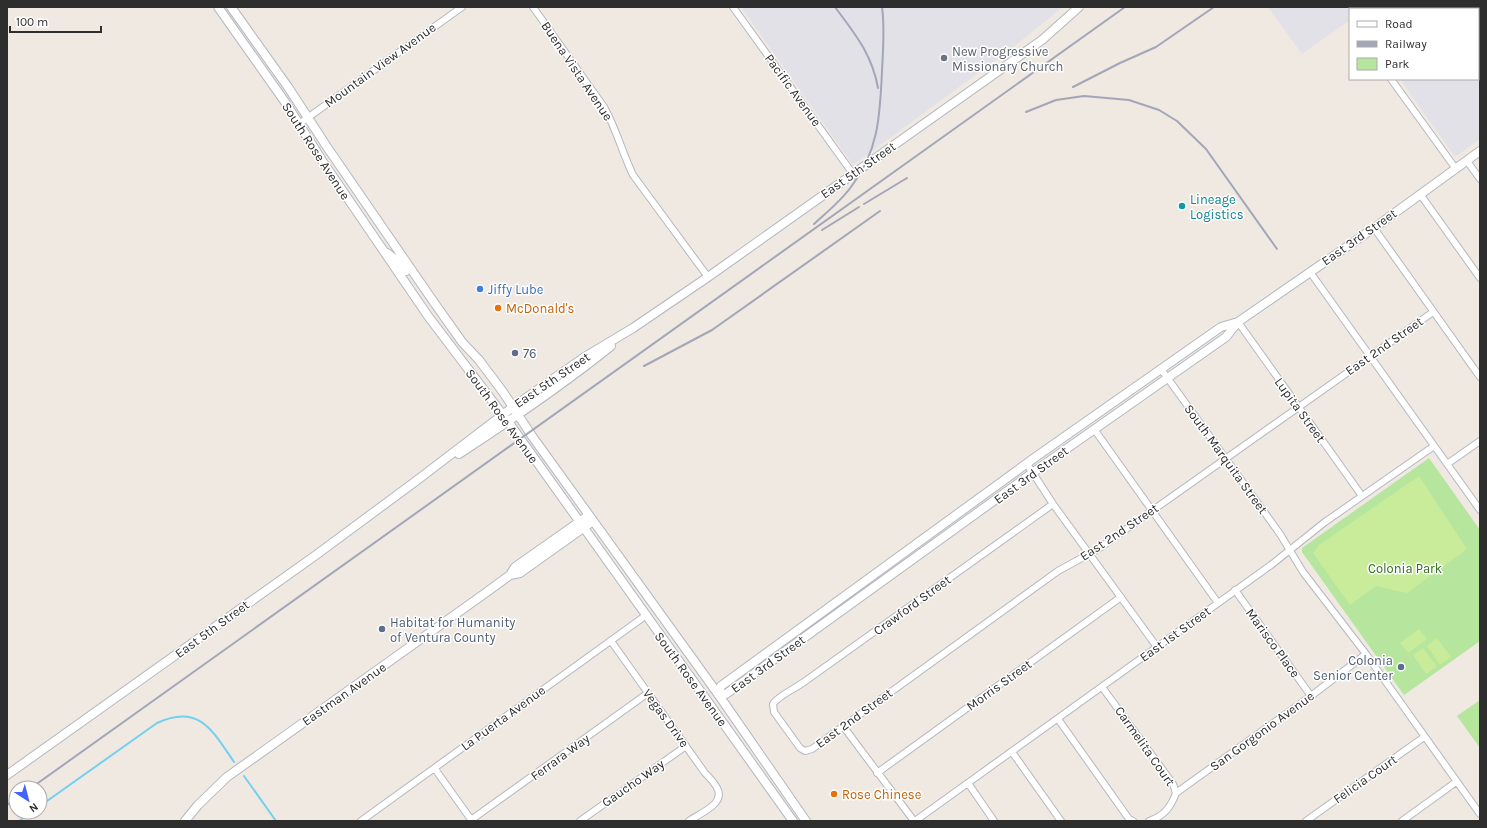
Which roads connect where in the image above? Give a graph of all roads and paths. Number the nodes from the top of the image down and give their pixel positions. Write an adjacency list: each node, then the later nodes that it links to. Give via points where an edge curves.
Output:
1 (218, 7): 9 (main road, South Rose Avenue)
2 (231, 7): 8 (main road, South Rose Avenue)
3 (462, 7): 8 (street, Mountain View Avenue)
4 (533, 7): 19 (street, Buena Vista Avenue, via 604,106 633,174)
5 (734, 7): 13 (street, Pacific Avenue)
6 (1079, 7): 13 (main road, East 5th Street, via 1042,40)
7 (1392, 80): 12 (street)
8 (307, 118): 9 (street, Mountain View Avenue); 21 (main road, South Rose Avenue)
9 (298, 124): 17 (main road, South Rose Avenue)
10 (1480, 151): 11 (main road, East 3rd Street)
11 (1467, 161): 12 (main road, East 3rd Street); 14 (street)
12 (1456, 169): 15 (main road, East 3rd Street)
13 (853, 174): 19 (main road, East 5th Street)
14 (1480, 179)
15 (1420, 194): 16 (main road, East 3rd Street); 20 (street)
16 (1374, 228): 18 (main road, East 3rd Street); 22 (street)
17 (382, 249): 21 (main road, via 400,263 426,299); 33 (main road, South Rose Avenue, via 428,316)
18 (1310, 272): 23 (main road, East 3rd Street); 25 (street)
19 (708, 277): 24 (main road, East 5th Street)
20 (1480, 278)
21 (433, 301): 30 (main road, South Rose Avenue)
22 (1433, 312): 25 (street, East 2nd Street); 27 (street)
23 (1238, 322): 26 (main road, East 3rd Street, via 1221,327); 28 (main road, East 3rd Street, via 1226,337); 31 (street, Lupita Street)
24 (633, 328): 30 (main road, East 5th Street, via 583,358); 34 (main road, East 5th Street, via 586,367)
25 (1370, 356): 31 (street, East 2nd Street); 38 (street)
26 (1161, 369): 28 (street, South Marquita Street); 29 (main road, East 3rd Street)
27 (1480, 377)
28 (1168, 378): 32 (main road, East 3rd Street); 39 (street, South Marquita Street)
29 (1110, 404): 32 (street); 40 (main road, East 3rd Street)
30 (513, 407): 33 (main road, East 5th Street); 34 (main road, South Rose Avenue)
31 (1298, 407): 39 (street, East 2nd Street); 44 (street, Lupita Street)
32 (1117, 413): 36 (main road, East 3rd Street)
33 (502, 414): 35 (main road, South Rose Avenue); 43 (main road, East 5th Street)
34 (518, 415): 35 (main road, East 5th Street); 48 (main road, South Rose Avenue)
35 (508, 422): 43 (main road, East 5th Street); 49 (main road, South Rose Avenue)
36 (1094, 429): 42 (main road, East 3rd Street); 46 (street)
37 (1480, 441): 41 (street)
38 (1434, 446): 41 (street); 44 (street, East 1st Street)
39 (1226, 458): 46 (street, East 2nd Street); 50 (street, South Marquita Street)
40 (1027, 464): 42 (street); 61 (main road, East 3rd Street, via 721,686)
41 (1447, 464): 47 (street)
42 (1033, 473): 45 (street); 61 (main road, East 3rd Street, via 726,694)
43 (416, 481): 73 (main road, East 5th Street)
44 (1362, 496): 50 (street, East 1st Street)
45 (1053, 504): 51 (street); 68 (street, Crawford Street, via 778,698 773,707 777,716 796,744)
46 (1152, 510): 51 (street, East 2nd Street); 54 (street)
47 (1480, 510)
48 (591, 518): 49 (main road, Eastman Avenue); 61 (main road, South Rose Avenue)
49 (581, 525): 55 (main road, South Rose Avenue); 81 (main road, Eastman Avenue, via 520,573 510,576 227,777)
50 (1290, 550): 52 (street, East 1st Street); 58 (street, South Marquita Street)
51 (1089, 553): 53 (street); 65 (street, East 2nd Street, via 1058,571)
52 (1235, 590): 54 (street, East 1st Street); 62 (street, Marisco Place)
53 (1120, 597): 57 (street); 72 (street, Morris Street)
54 (1218, 603): 57 (street, East 1st Street)
55 (646, 616): 56 (street, La Puerta Avenue); 63 (main road, South Rose Avenue)
56 (611, 641): 60 (street, Vegas Drive); 71 (street, La Puerta Avenue)
57 (1157, 647): 59 (street, East 1st Street)
58 (1366, 654): 62 (street, San Gorgonio Avenue); 66 (street, South Marquita Street)
59 (1102, 687): 64 (street, East 1st Street); 76 (street, Carmelita Court, via 1173,784)
60 (648, 694): 67 (street, Vegas Drive); 80 (street, Ferrara Way)
61 (718, 694): 63 (main road); 77 (main road, South Rose Avenue)
62 (1311, 696): 76 (street, San Gorgonio Avenue)
63 (708, 702): 70 (main road, South Rose Avenue)
64 (1058, 718): 69 (street, East 1st Street); 91 (street, via 1129,818)
65 (843, 726): 68 (street, East 2nd Street, via 812,749); 72 (street)
66 (1424, 737): 74 (street, South Marquita Street); 93 (street, Felicia Court)
67 (686, 746): 83 (street, Gaucho Way); 84 (street, Vegas Drive, via 716,786 719,795 716,804)
68 (805, 751)
69 (1012, 752): 75 (street, East 1st Street); 90 (street)
70 (755, 767): 77 (main road, via 763,769 788,805); 85 (main road, South Rose Avenue)
71 (435, 769): 80 (street); 82 (street, La Puerta Avenue)
72 (877, 772): 87 (street)
73 (7, 775)
74 (1456, 782): 78 (street, South Marquita Street); 94 (street)
75 (968, 783): 79 (street, East 1st Street); 89 (street)
76 (1176, 793): 92 (street, Carmelita Court, via 1168,810)
77 (795, 806): 86 (main road, South Rose Avenue)
78 (1480, 814)
79 (922, 815): 87 (street, East 1st Street); 88 (street)
80 (472, 820)
81 (185, 821)
82 (361, 821)
83 (580, 821)
84 (689, 821)
85 (792, 821)
86 (806, 821)
87 (914, 821)
88 (926, 821)
89 (994, 821)
90 (1061, 821)
91 (1134, 821)
92 (1149, 821)
93 (1306, 821)
94 (1402, 821)

